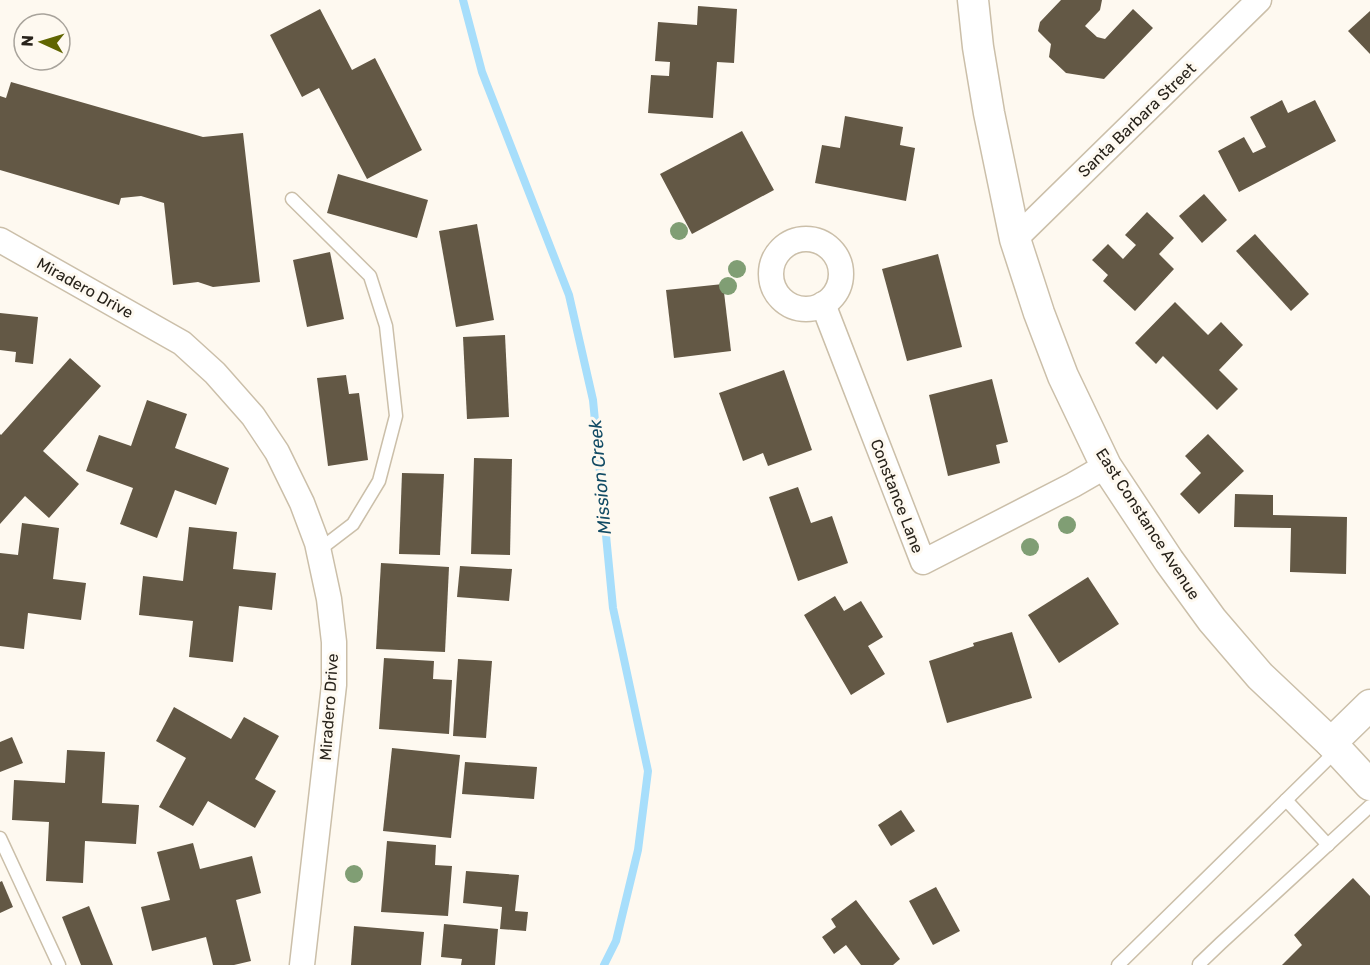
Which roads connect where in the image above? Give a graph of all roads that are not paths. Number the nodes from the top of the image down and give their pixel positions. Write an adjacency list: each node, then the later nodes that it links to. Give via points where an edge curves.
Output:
1 (973, 0): 4 (street, East Constance Avenue, via 987,102)
2 (1259, 0): 4 (street, Santa Barbara Street)
3 (292, 199): 8 (lane, via 370,276 386,326 396,416 378,481 353,524)
4 (1015, 239): 7 (street, East Constance Avenue, via 1063,376)
5 (0, 240): 8 (street, Miradero Drive, via 182,343 215,373 253,416 277,452)
6 (823, 304): 7 (street, Constance Lane, via 923,562)
7 (1106, 466): 10 (street, East Constance Avenue, via 1212,620 1260,676)
8 (319, 550): 17 (street, Miradero Drive, via 334,642 334,685)
9 (1370, 705): 10 (street)
10 (1334, 747): 11 (street, East Constance Avenue); 12 (lane)
11 (1370, 785)
12 (1286, 800): 15 (lane); 18 (lane)
13 (1370, 806): 15 (lane)
14 (0, 838): 16 (lane)
15 (1328, 845): 19 (lane)
16 (60, 965)
17 (302, 965)
18 (1118, 965)
19 (1199, 965)

